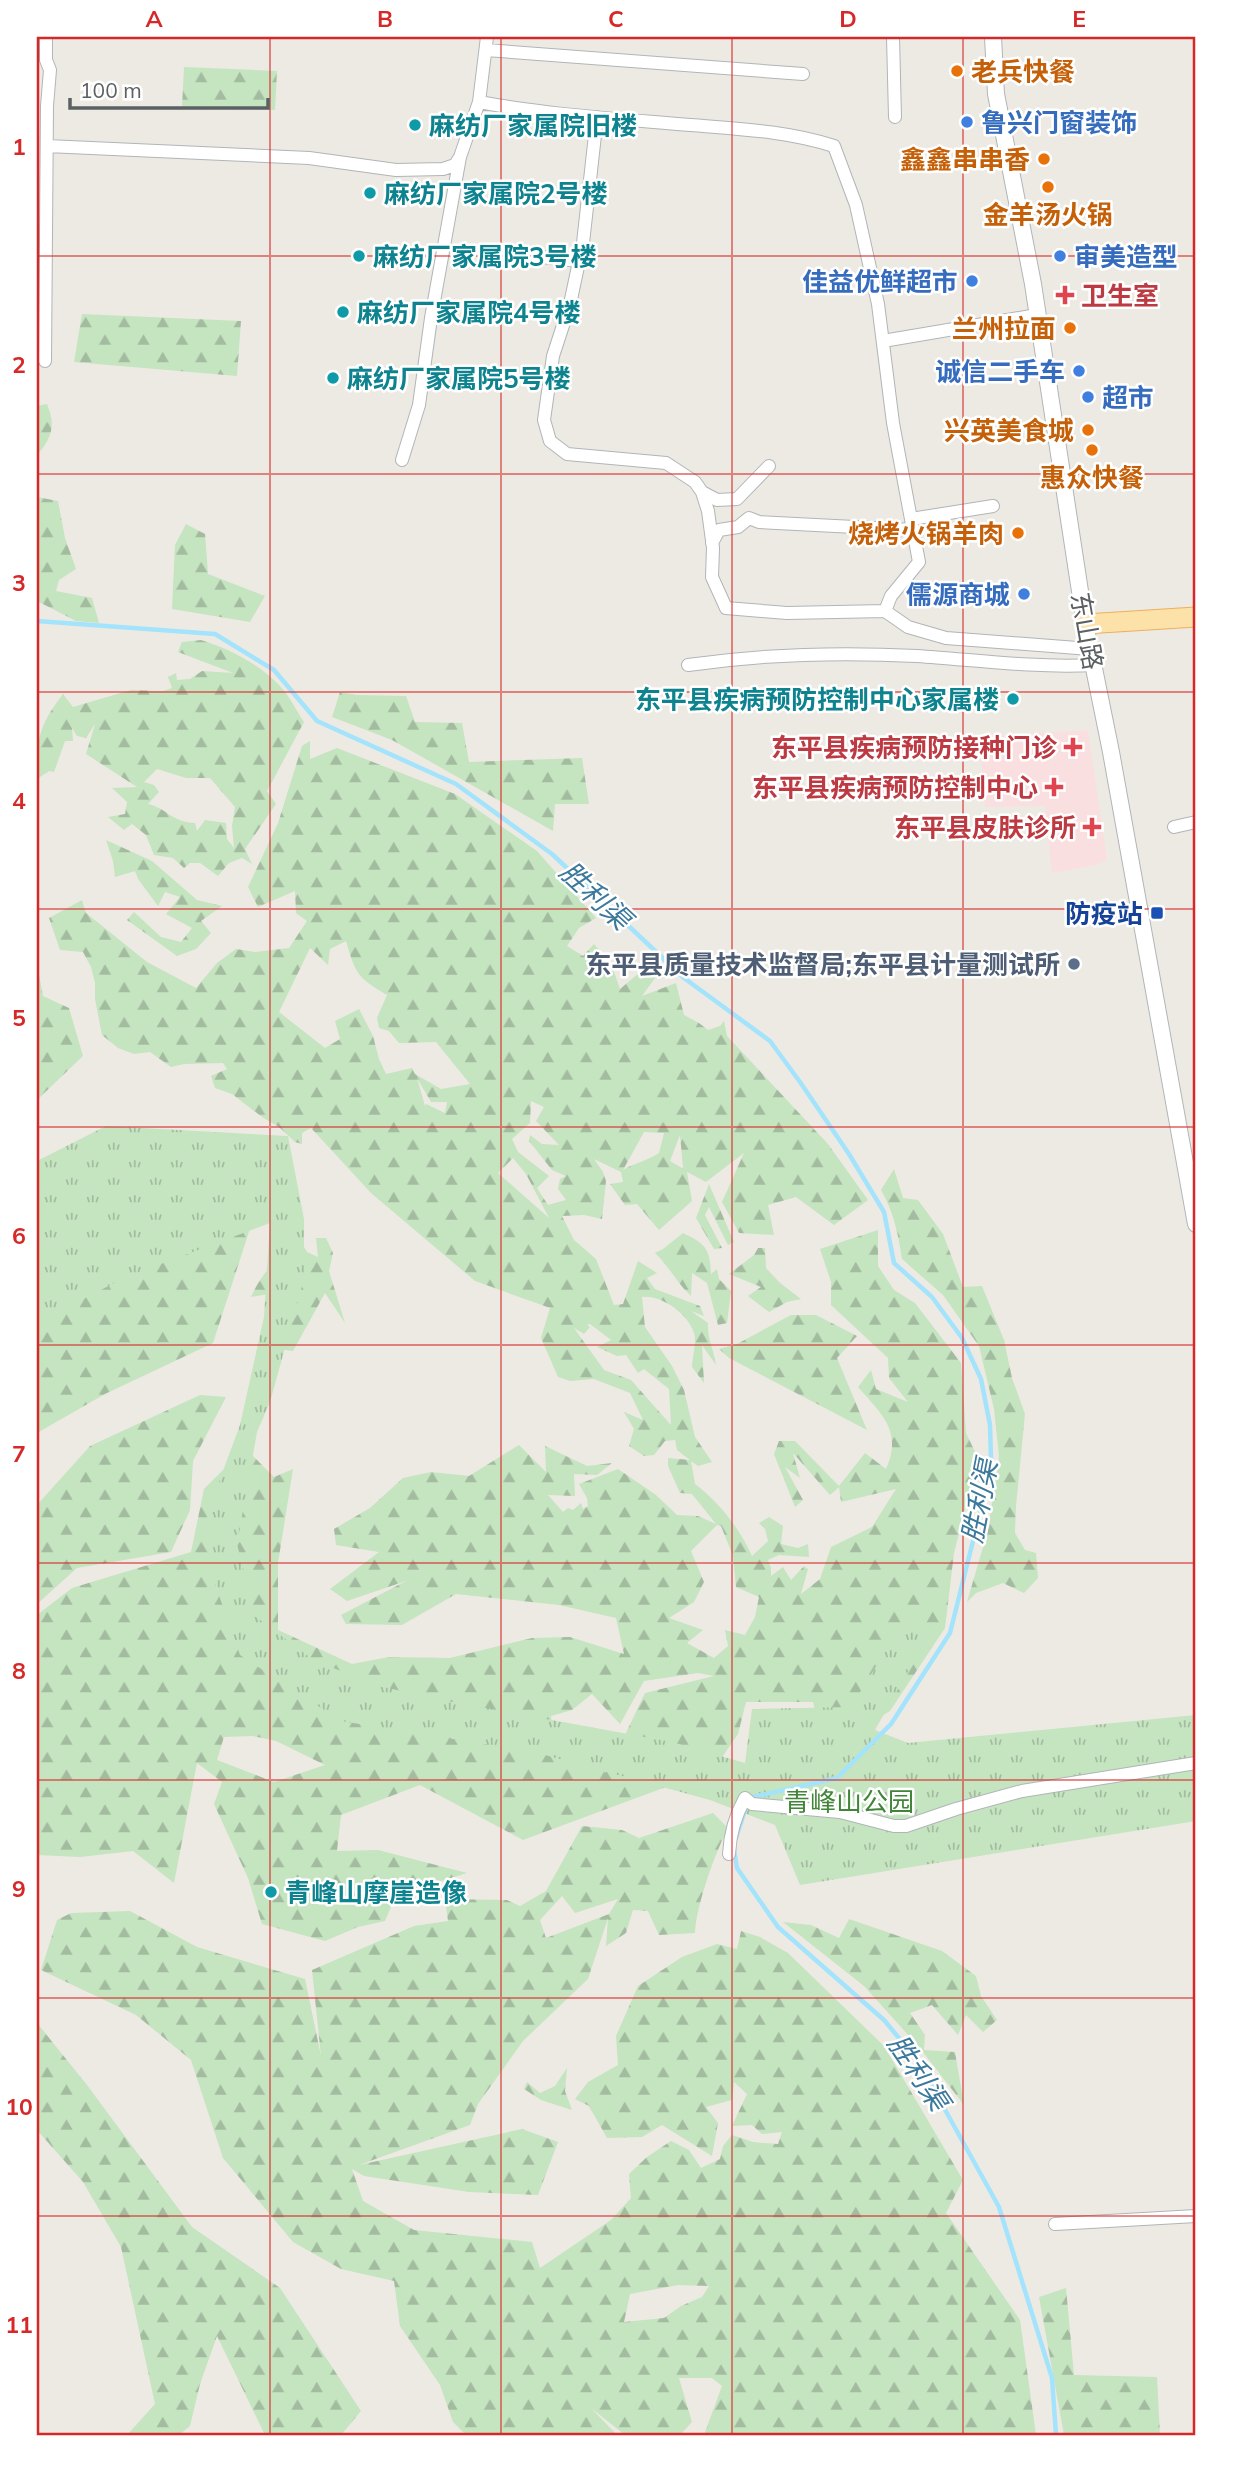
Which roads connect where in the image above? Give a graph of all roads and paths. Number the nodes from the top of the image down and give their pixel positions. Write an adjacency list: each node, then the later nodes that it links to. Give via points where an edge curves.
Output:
1 (46, 37): 9 (street, via 50,70)
2 (893, 37): 8 (street)
3 (993, 37): 13 (street, 东山路, via 996,94)
4 (486, 43): 5 (street); 6 (street)
5 (803, 74)
6 (479, 102): 7 (street); 10 (street)
7 (597, 117): 12 (street); 14 (street, via 802,136 834,146 856,205)
8 (895, 117)
9 (47, 146): 10 (street, via 309,158 396,170 443,169 455,165); 15 (street)
10 (460, 157): 16 (street, via 419,405)
11 (495, 252): 12 (street)
12 (579, 261): 18 (street, via 553,356 544,420 550,441 567,454 666,463)
13 (1038, 315): 14 (street); 24 (street, 东山路)
14 (883, 341): 20 (street)
15 (45, 361)
16 (402, 460)
17 (769, 467): 18 (street, via 737,499 717,500)
18 (702, 492): 21 (street)
19 (993, 506): 20 (street)
20 (912, 525): 21 (street, via 760,522 749,518 738,527 719,530); 22 (street, via 919,562 891,596)
21 (712, 543): 22 (street, via 712,577 726,608 787,613)
22 (885, 611): 25 (street, via 908,627 946,638)
23 (1196, 617): 24 (main road)
24 (1085, 624): 25 (street, 东山路)
25 (1092, 657): 26 (street, via 1060,667 810,653); 29 (street, 东山路)
26 (688, 665)
27 (1196, 822): 28 (street)
28 (1174, 827)
29 (1196, 1224)
30 (1196, 1763): 31 (street, via 1022,1791 905,1826 839,1812 752,1804 745,1798 730,1835)
31 (729, 1853)
32 (1196, 2216): 33 (street)
33 (1055, 2224)

